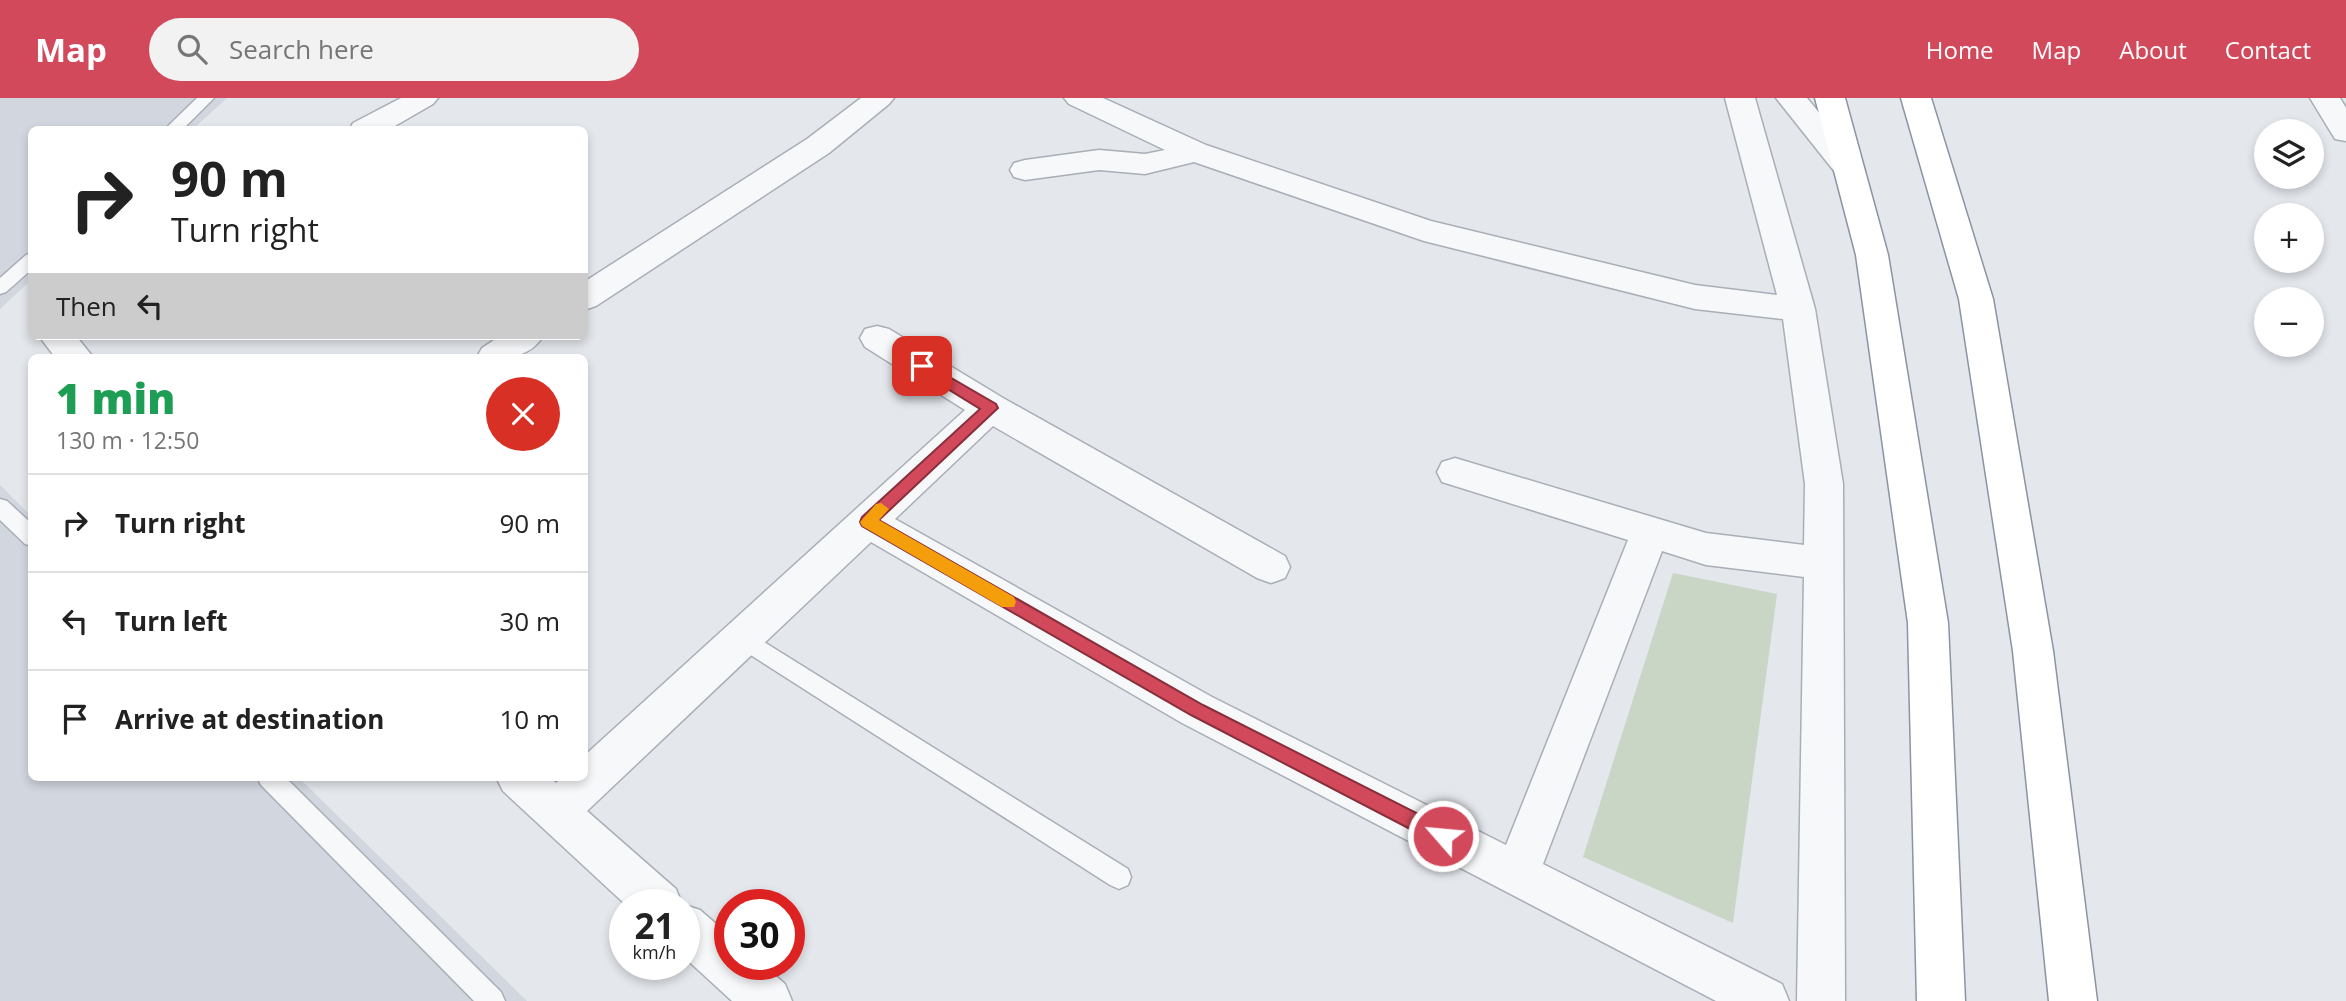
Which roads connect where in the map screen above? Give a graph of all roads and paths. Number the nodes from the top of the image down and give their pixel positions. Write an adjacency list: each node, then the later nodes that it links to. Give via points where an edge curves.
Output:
1 (206, 98): 10 (lane)
2 (423, 98): 11 (street)
3 (879, 98): 18 (street, via 818,146)
4 (1079, 98): 13 (street)
5 (1741, 98): 19 (street)
6 (1791, 98): 14 (street)
7 (1830, 98): 14 (highway)
8 (1916, 98): 46 (highway, via 1976,299 2033,650)
9 (2325, 98): 12 (street)
10 (176, 126)
11 (371, 126)
12 (2346, 132)
13 (1195, 152): 15 (street, via 1144,164 1100,160); 19 (street, via 1424,230 1695,298)
14 (1849, 169): 45 (highway, via 1872,255 1928,623)
15 (1025, 170)
16 (28, 263): 17 (lane)
17 (0, 288)
18 (588, 295)
19 (1798, 309): 31 (street, via 1824,484)
20 (877, 338): 25 (street)
21 (60, 340): 23 (street)
22 (520, 340): 24 (street)
23 (73, 354)
24 (499, 354)
25 (990, 408): 28 (street); 32 (street)
26 (1454, 472): 29 (street)
27 (0, 507): 30 (lane)
28 (868, 522): 33 (street); 37 (street, via 1197,710)
29 (1650, 532): 31 (street, via 1706,549); 37 (street)
30 (28, 534)
31 (1824, 563): 44 (street)
32 (1271, 568)
33 (743, 638): 36 (street); 38 (lane)
34 (273, 781): 41 (lane)
35 (522, 781): 36 (street)
36 (556, 811): 39 (street)
37 (1517, 874): 43 (street)
38 (1119, 877)
39 (642, 889)
40 (700, 940): 42 (street)
41 (492, 1001)
42 (768, 1001)
43 (1765, 1001)
44 (1821, 1001)
45 (1941, 1001)
46 (2073, 1001)

